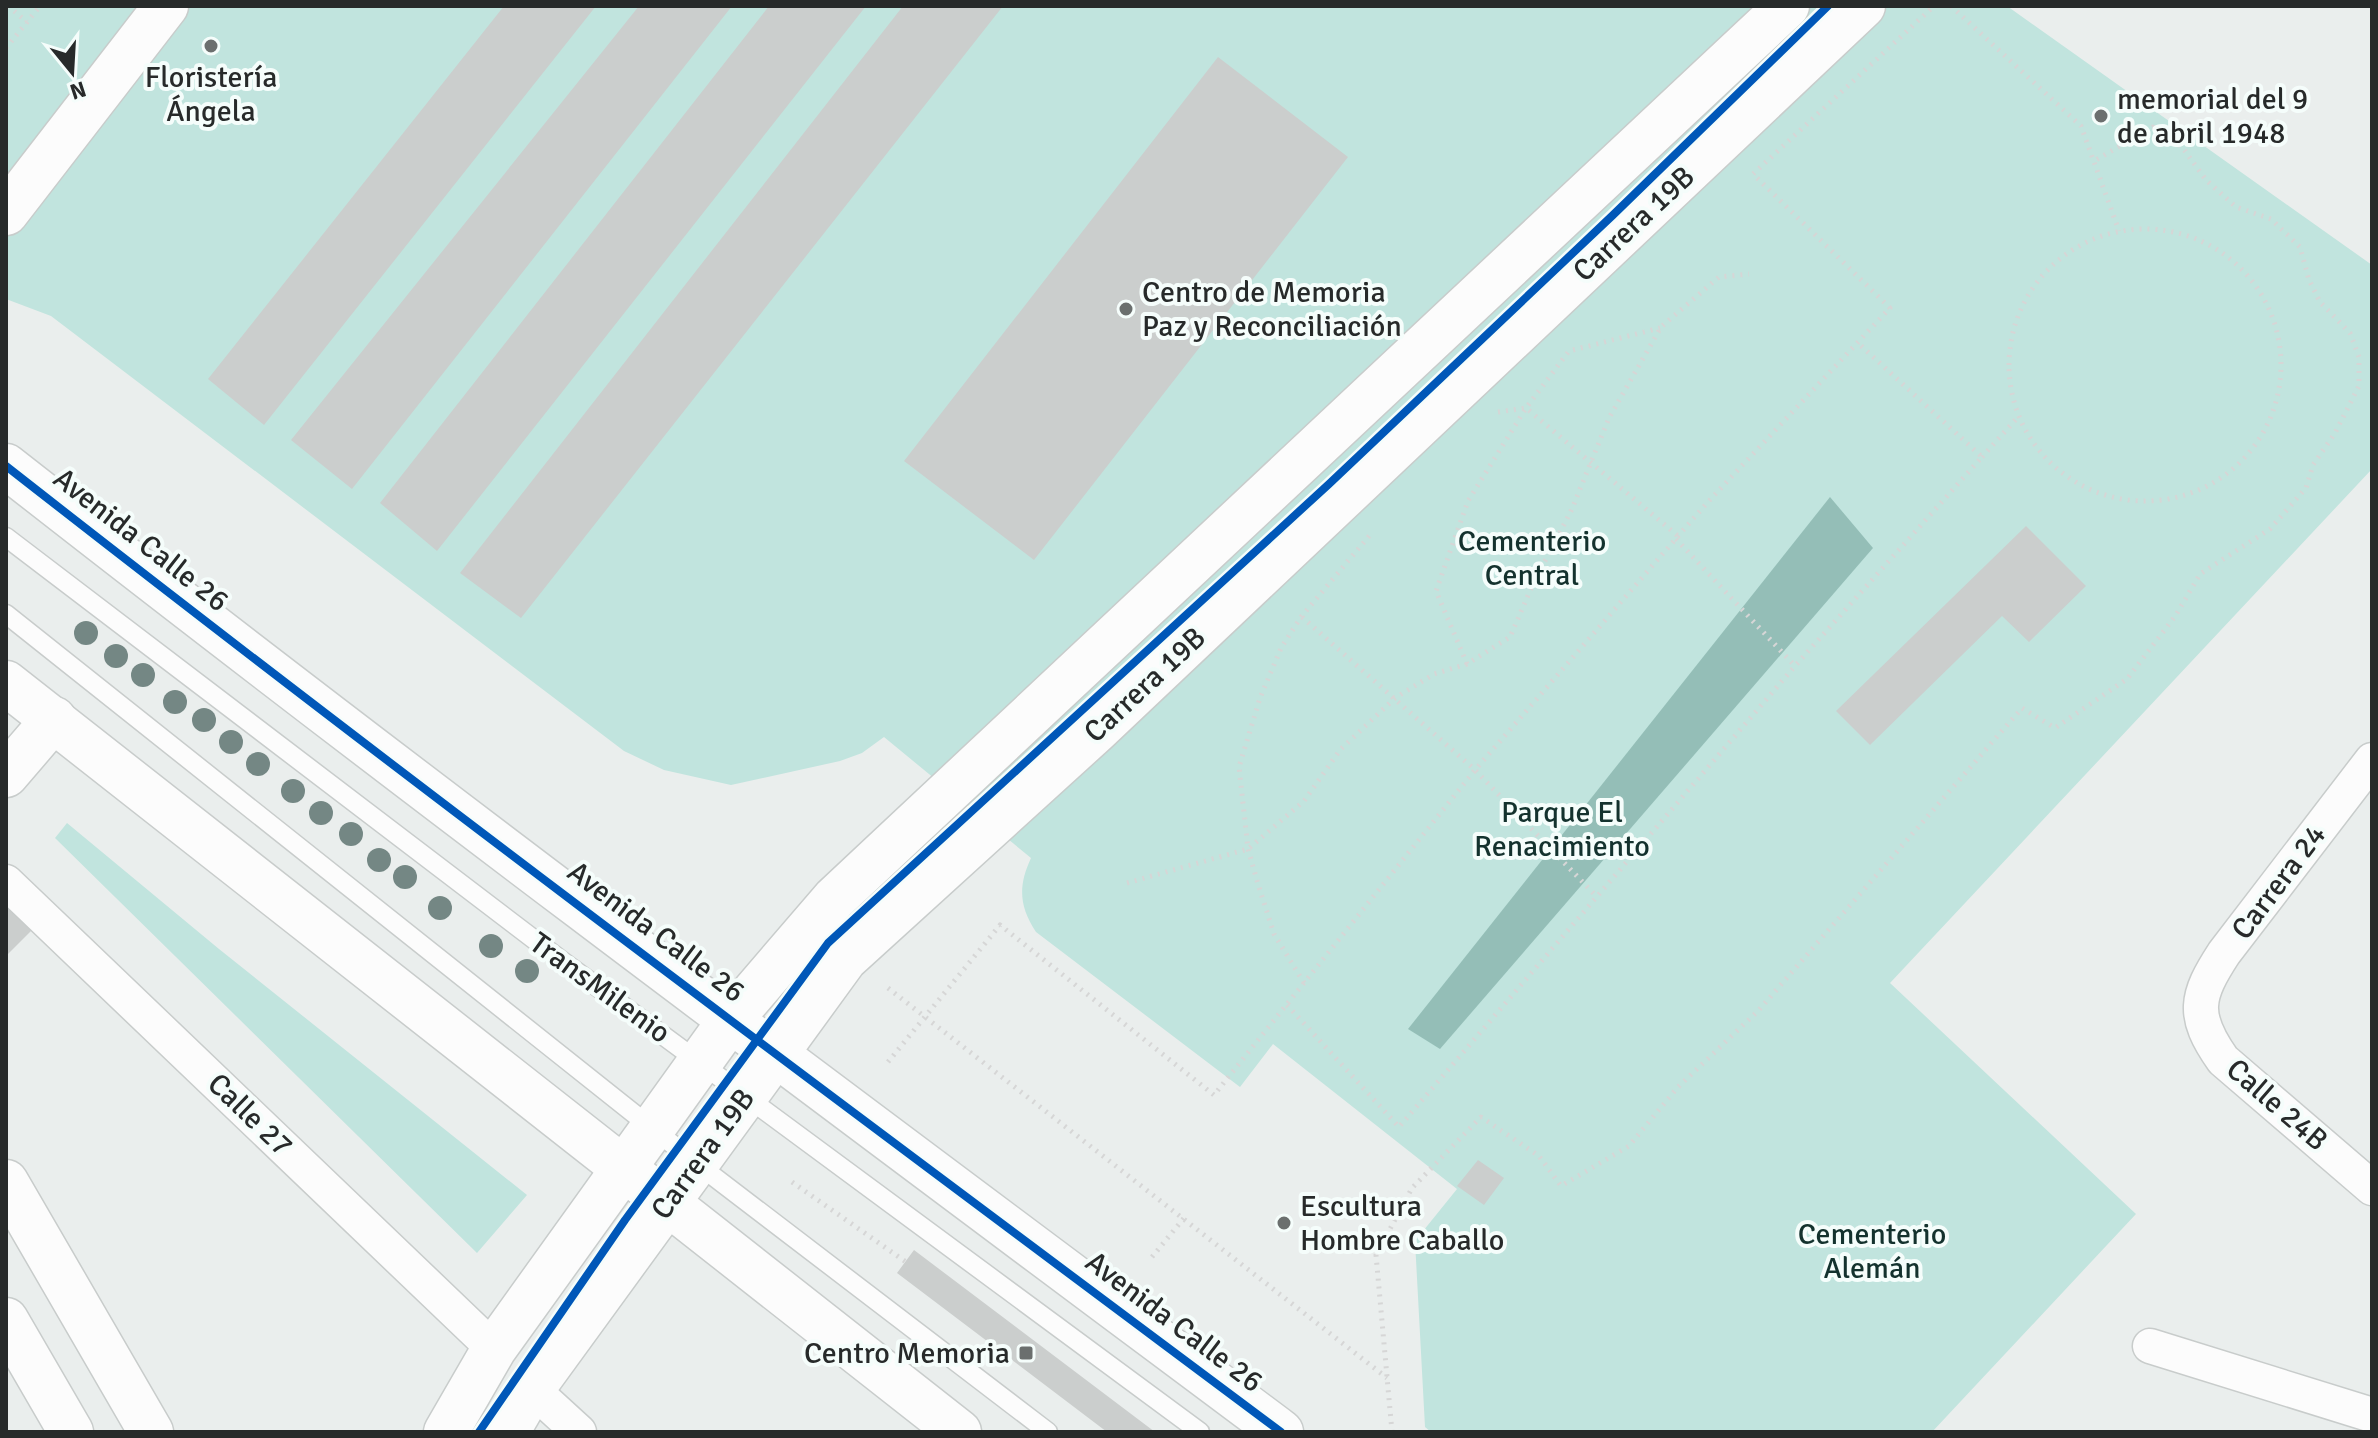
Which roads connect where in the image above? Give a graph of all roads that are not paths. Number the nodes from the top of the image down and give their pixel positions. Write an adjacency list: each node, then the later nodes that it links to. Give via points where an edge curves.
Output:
1 (166, 6): 4 (main road)
2 (1787, 6): 14 (main road, Carrera 19B, via 834,899)
3 (1863, 6): 15 (main road, Carrera 19B, via 1097,730 845,959)
4 (6, 213)
5 (6, 466): 14 (main road, Avenida Calle 26)
6 (6, 537): 16 (lane, TransMilenio)
7 (6, 614): 18 (lane)
8 (6, 683): 9 (main road)
9 (54, 719): 11 (main road); 20 (main road)
10 (2372, 760): 13 (street, Carrera 24, via 2224,953 2205,983)
11 (6, 775)
12 (6, 882): 26 (street, Calle 27)
13 (2199, 1010): 22 (street, Calle 24B, via 2208,1040 2223,1060)
14 (731, 1019): 15 (main road, Avenida Calle 26); 16 (main road, Carrera 19B)
15 (776, 1054): 17 (main road, Carrera 19B); 37 (main road, Avenida Calle 26)
16 (700, 1062): 17 (lane, TransMilenio); 18 (main road, Carrera 19B)
17 (745, 1096): 19 (main road, Carrera 19B); 36 (lane, TransMilenio)
18 (653, 1127): 19 (lane); 20 (main road, Carrera 19B)
19 (696, 1163): 23 (main road, Carrera 19B); 35 (lane)
20 (624, 1167): 23 (main road); 26 (main road, Carrera 19B)
21 (6, 1182): 30 (main road)
22 (2372, 1188)
23 (667, 1204): 27 (main road, Carrera 19B); 34 (main road)
24 (6, 1320): 29 (main road)
25 (2150, 1346): 28 (street)
26 (494, 1349): 31 (main road, Carrera 19B)
27 (532, 1389): 32 (main road, Carrera 19B); 33 (street)
28 (2372, 1415)
29 (71, 1432)
30 (151, 1432)
31 (446, 1432)
32 (507, 1432)
33 (579, 1432)
34 (959, 1432)
35 (1048, 1432)
36 (1200, 1432)
37 (1281, 1432)

